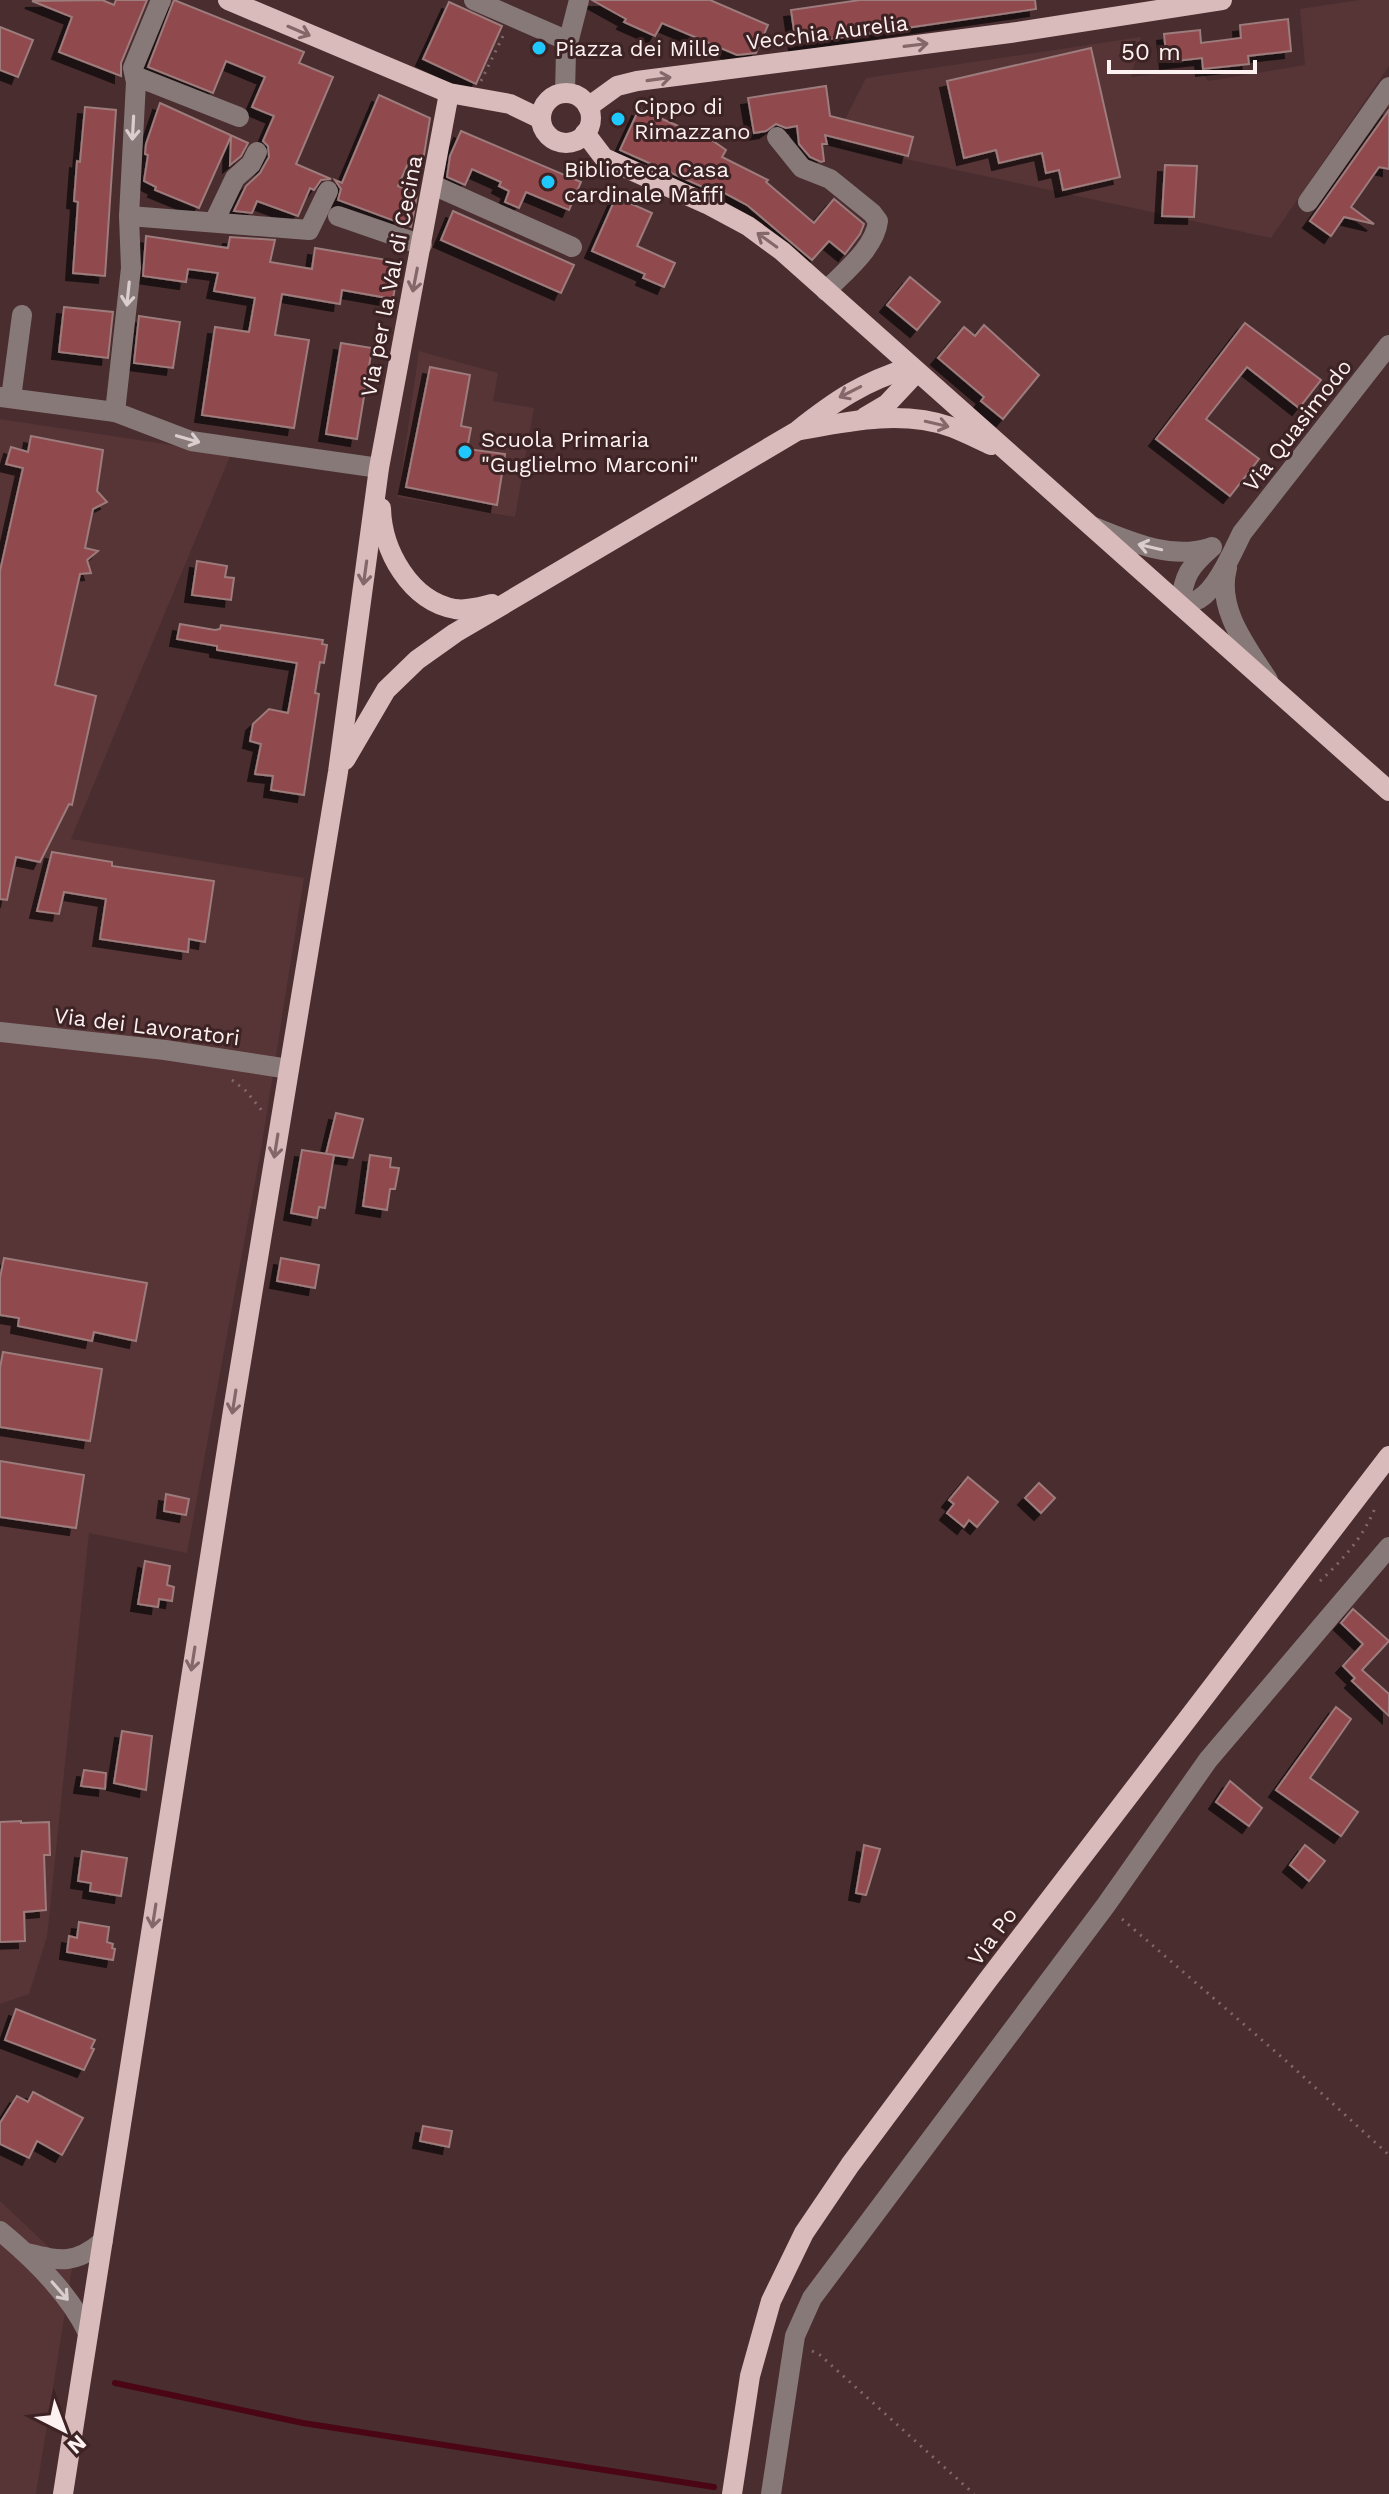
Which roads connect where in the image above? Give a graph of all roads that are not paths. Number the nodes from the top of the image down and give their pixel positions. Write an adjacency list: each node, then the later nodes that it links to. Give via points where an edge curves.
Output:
1 (161, 0): 7 (street, via 133,68)
2 (228, 0): 9 (main road, one-way to 9)
3 (474, 0): 6 (street)
4 (579, 0): 6 (street)
5 (1222, 0): 11 (main road, Vecchia Aurelia, one-way to 5, via 617,86 637,81)
6 (568, 41): 10 (street)
7 (135, 76): 12 (street); 20 (street, one-way to 20)
8 (1389, 87): 19 (street)
9 (449, 93): 13 (main road, via 510,104); 17 (main road, Via per la Val di Cecina)
10 (565, 93): 11 (main road, via 579,96); 13 (main road, via 547,101)
11 (588, 107): 14 (main road)
12 (239, 117)
13 (541, 119): 14 (main road, via 546,133 558,142 573,142)
14 (585, 133): 25 (main road, one-way to 14, via 748,226 604,158)
15 (777, 137): 25 (street, via 802,168 830,179 878,221 866,248)
16 (257, 152): 22 (street, via 235,178)
17 (433, 185): 23 (main road, Via per la Val di Cecina); 24 (street)
18 (328, 191): 22 (street, via 309,230)
19 (1308, 202)
20 (129, 216): 22 (street); 30 (street, one-way to 30, via 131,268)
21 (338, 216): 23 (street)
22 (214, 222)
23 (422, 245): 34 (main road, Via per la Val di Cecina, one-way to 34)
24 (572, 247)
25 (826, 291): 28 (main road)
26 (22, 315): 29 (street)
27 (1389, 345): 36 (street, Via Quasimodo)
28 (914, 369): 31 (main road, via 887,404); 32 (main road, one-way to 32, via 882,376 836,400); 33 (main road)
29 (6, 397): 30 (street)
30 (115, 412): 34 (street, one-way to 34, via 191,441)
31 (861, 419): 32 (main road); 33 (main road, one-way to 33, via 949,427)
32 (797, 431): 39 (main road)
33 (1008, 453): 35 (main road)
34 (379, 468): 39 (main road, via 381,522 407,579 452,608); 42 (main road, one-way to 42)
35 (1090, 526): 37 (street, Via Quasimodo, one-way to 35, via 1170,552); 40 (main road)
36 (1242, 533): 37 (street, Via Quasimodo); 38 (street, Via Quasimodo)
37 (1212, 547): 40 (street, Via Quasimodo, via 1184,578)
38 (1228, 561): 40 (street, Via Quasimodo, via 1201,599); 41 (street, Via Quasimodo, via 1222,585 1225,604)
39 (513, 599): 42 (main road, via 417,660 386,690)
40 (1180, 605): 41 (main road)
41 (1272, 687): 43 (main road)
42 (338, 772): 45 (main road)
43 (1389, 791)
44 (0, 1032): 45 (street, Via dei Lavoratori)
45 (289, 1069): 49 (main road, one-way to 49)
46 (1389, 1457): 53 (main road, Via Po, via 969,2006 804,2233 771,2301 750,2376)
47 (1389, 1547): 54 (street, via 1208,1760 812,2298 794,2343)
48 (0, 2231): 50 (street)
49 (103, 2241): 50 (street, via 86,2256 54,2259); 51 (main road)
50 (26, 2253): 51 (street, one-way to 51, via 78,2312)
51 (88, 2333): 52 (main road)
52 (63, 2494)
53 (732, 2494)
54 (771, 2494)

